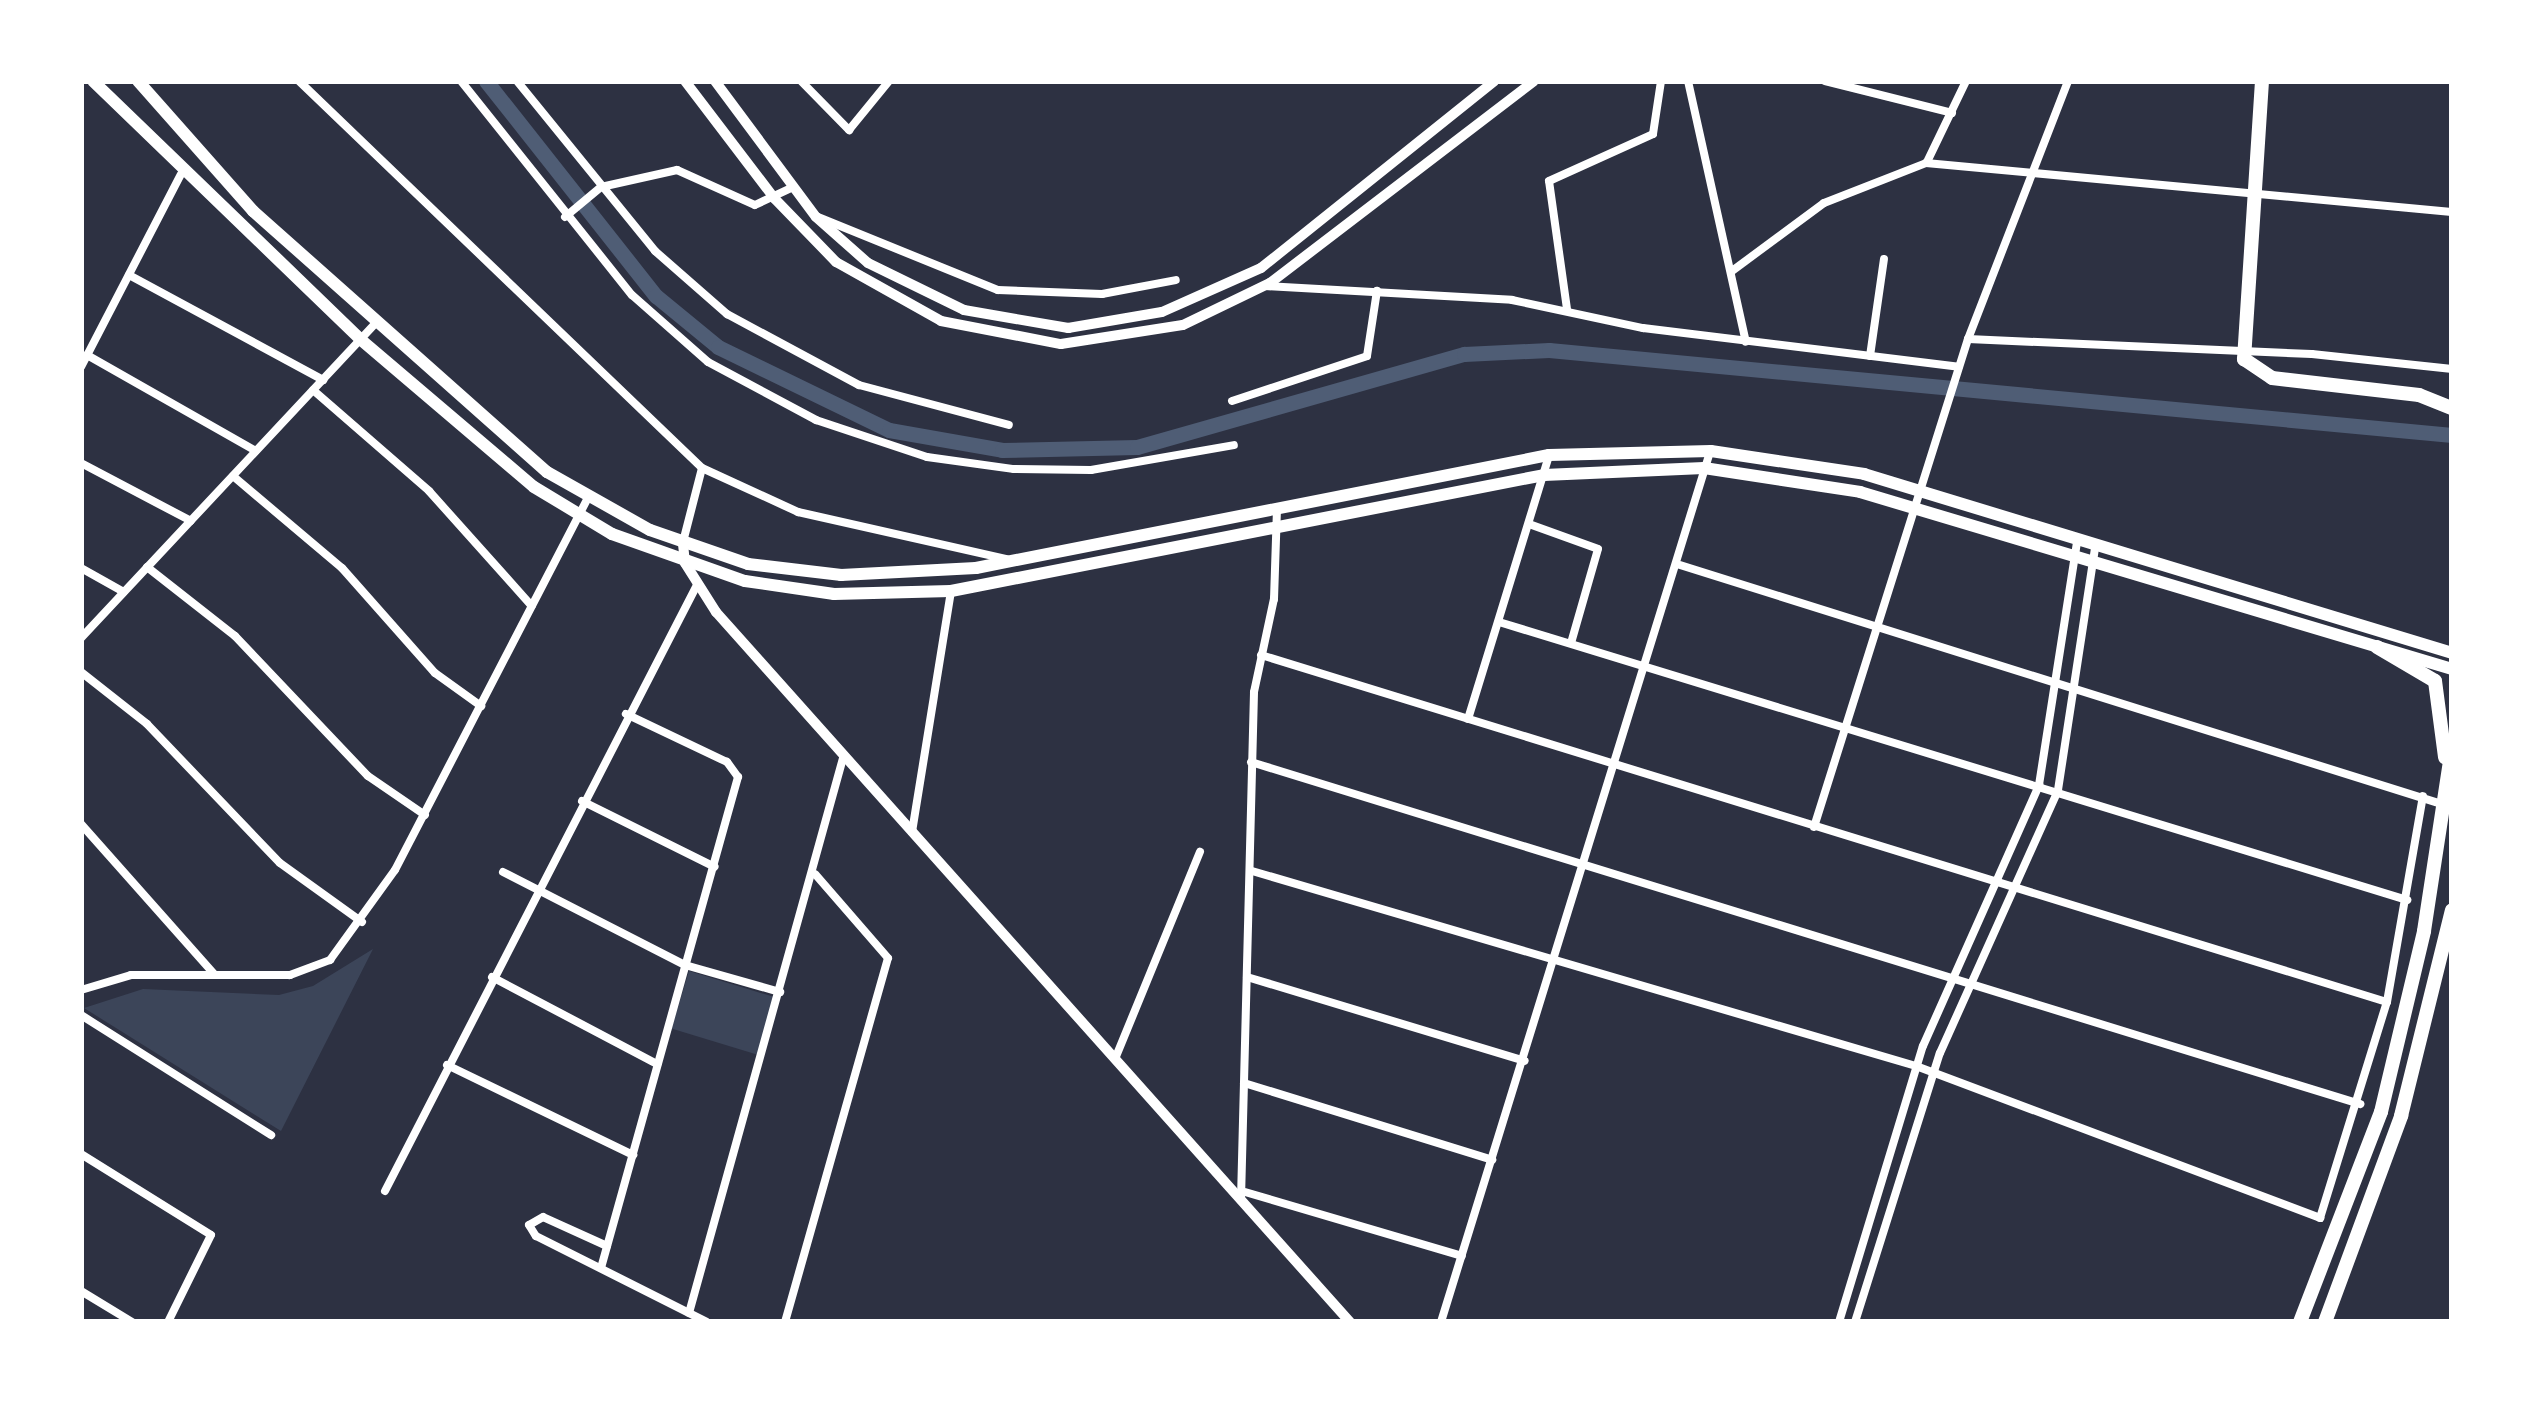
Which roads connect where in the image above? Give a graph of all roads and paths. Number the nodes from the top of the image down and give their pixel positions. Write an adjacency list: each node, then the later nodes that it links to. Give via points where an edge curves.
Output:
1 (93, 81): 22 (main road)
2 (138, 81): 38 (main road, via 225,182)
3 (299, 81): 58 (street)
4 (460, 81): 29 (street)
5 (517, 81): 24 (street)
6 (686, 81): 27 (street)
7 (715, 81): 25 (street)
8 (800, 81): 9 (street, via 849,130)
9 (889, 81)
10 (1494, 81): 18 (street)
11 (1534, 81): 20 (street)
12 (1661, 81): 37 (street, via 1653,134 1550,181)
13 (1688, 81): 32 (street)
14 (1825, 81): 19 (street)
15 (1966, 81): 19 (street)
16 (2068, 81): 23 (street)
17 (2262, 81): 26 (highway)
18 (1471, 99): 20 (street); 30 (street, via 1261,268 1135,320 1068,328 964,310 868,262)
19 (1952, 113): 21 (street)
20 (1487, 118): 35 (street)
21 (1926, 164): 23 (street); 32 (street, via 1824,203)
22 (182, 174): 33 (street); 39 (main road)
23 (2026, 174): 26 (street); 40 (street)
24 (601, 187): 27 (street, via 677,170 744,204); 29 (street); 52 (street, via 698,292 765,339 859,385)
25 (794, 187): 27 (street); 30 (street)
26 (2252, 194): 28 (street); 42 (highway)
27 (775, 199): 35 (street, via 816,246 887,294 941,321 1021,341 1136,337)
28 (2452, 212)
29 (565, 217): 53 (street, via 632,295 708,362 862,440 971,463 1091,470)
30 (816, 217): 34 (street, via 998,290 1102,294)
31 (1884, 260): 44 (street)
32 (1732, 271): 41 (street)
33 (129, 275): 43 (street); 48 (street)
34 (1176, 280)
35 (1264, 286): 36 (street)
36 (1377, 291): 37 (street); 50 (street, via 1367,356)
37 (1567, 309): 41 (street)
38 (375, 323): 39 (street); 63 (main road)
39 (360, 339): 48 (street); 66 (main road)
40 (1968, 339): 42 (street); 46 (street)
41 (1746, 342): 44 (street)
42 (2242, 352): 47 (street); 51 (highway, via 2272,378 2419,395)
43 (87, 355): 45 (street); 55 (street)
44 (1870, 356): 46 (street)
45 (81, 367)
46 (1959, 367): 62 (street)
47 (2452, 370)
48 (322, 380): 49 (street)
49 (314, 390): 55 (street); 83 (street, via 429,490)
50 (1232, 401)
51 (2452, 408)
52 (1010, 425)
53 (1234, 445)
54 (1711, 451): 56 (main road); 59 (street); 62 (main road, via 1843,469)
55 (256, 452): 61 (street)
56 (1549, 455): 60 (street); 64 (main road)
57 (81, 463): 67 (street)
58 (702, 468): 71 (street); 74 (street, via 798,512)
59 (1704, 468): 60 (main road); 65 (main road, via 1839,487); 77 (street)
60 (1544, 475): 68 (street); 69 (main road)
61 (233, 476): 67 (street); 96 (street, via 342,568 435,673)
62 (1921, 492): 65 (street); 70 (main road)
63 (586, 499): 66 (street); 71 (main road)
64 (1277, 510): 69 (street); 74 (main road)
65 (1914, 511): 73 (main road); 85 (street)
66 (578, 516): 75 (main road); 83 (street)
67 (191, 521): 78 (street)
68 (1529, 524): 84 (street); 87 (street, via 1598,549)
69 (1278, 531): 81 (main road); 90 (street)
70 (2077, 542): 72 (main road); 73 (street)
71 (683, 544): 74 (main road, via 820,574 933,573); 75 (street)
72 (2095, 547): 76 (street); 89 (main road)
73 (2074, 558): 76 (main road); 94 (street)
74 (1010, 561)
75 (685, 563): 80 (street); 81 (main road, via 805,592)
76 (2092, 564): 88 (main road); 95 (street)
77 (1679, 566): 85 (street); 91 (street)
78 (147, 567): 82 (street); 110 (street, via 235,636 368,776)
79 (81, 568): 82 (street)
80 (697, 585): 97 (street); 101 (street)
81 (951, 591): 113 (street)
82 (124, 592): 86 (street)
83 (532, 606): 96 (street)
84 (1499, 622): 87 (street); 98 (street)
85 (1877, 628): 94 (street); 99 (street)
86 (81, 638)
87 (1571, 643): 91 (street)
88 (2377, 647): 92 (main road); 105 (highway, via 2434,681)
89 (2452, 653)
90 (1261, 655): 98 (street); 102 (street)
91 (1645, 665): 99 (street); 103 (street)
92 (2452, 669)
93 (81, 672): 125 (street, via 147,724 280,863)
94 (2056, 683): 95 (street); 104 (street)
95 (2072, 687): 106 (street); 107 (street)
96 (481, 706): 110 (street)
97 (626, 714): 108 (street); 116 (street, via 733,766 738,784)
98 (1468, 719): 103 (street)
99 (1845, 726): 104 (street); 112 (street)
100 (2452, 746): 105 (highway)
101 (843, 758): 113 (street); 119 (street)
102 (1251, 762): 115 (street); 117 (street)
103 (1616, 764): 112 (street); 115 (street)
104 (2039, 785): 106 (street); 120 (street)
105 (2447, 788): 109 (highway)
106 (2058, 790): 122 (street); 123 (street)
107 (2423, 796): 109 (street); 123 (street)
108 (582, 801): 116 (street); 121 (street)
109 (2445, 805): 164 (highway, via 2381,1112)
110 (425, 815): 125 (street)
111 (81, 824): 128 (street)
112 (1814, 827): 120 (street)
113 (912, 836): 137 (street)
114 (1200, 852): 137 (street)
115 (1585, 861): 126 (street); 129 (street)
116 (716, 867): 127 (street)
117 (1252, 871): 126 (street); 131 (street)
118 (503, 872): 121 (street)
119 (814, 873): 134 (street); 159 (street, via 888,958)
120 (1997, 880): 122 (street); 129 (street)
121 (537, 887): 127 (street); 130 (street)
122 (2020, 887): 132 (street); 135 (street)
123 (2407, 900): 135 (street)
124 (2452, 910): 165 (highway, via 2401,1116)
125 (362, 922): 128 (street, via 314,969)
126 (1556, 961): 138 (street); 141 (street)
127 (685, 965): 134 (street); 139 (street)
128 (215, 975): 133 (street, via 130,975)
129 (1952, 975): 132 (street); 141 (street)
130 (492, 977): 139 (street); 140 (street)
131 (1247, 977): 138 (street); 143 (street)
132 (1972, 981): 142 (street); 144 (street)
133 (81, 990)
134 (780, 992): 155 (street)
135 (2387, 1002): 144 (street)
136 (81, 1015): 145 (street)
137 (1115, 1059): 150 (street)
138 (1525, 1061): 148 (street)
139 (657, 1064): 147 (street)
140 (447, 1065): 147 (street); 149 (street)
141 (1916, 1066): 142 (street); 162 (street)
142 (1934, 1072): 144 (street, via 2320,1218); 163 (street)
143 (1244, 1083): 148 (street); 150 (street)
144 (2360, 1104)
145 (271, 1135)
146 (81, 1154): 157 (street, via 208,1232 211,1246)
147 (632, 1155): 151 (street)
148 (1492, 1160): 152 (street)
149 (385, 1191)
150 (1243, 1195): 152 (street); 160 (street)
151 (607, 1246): 153 (street); 153 (street, via 543,1217 529,1225)
152 (1462, 1256): 161 (street)
153 (601, 1268): 155 (street)
154 (81, 1291): 156 (street)
155 (689, 1313): 158 (street)
156 (132, 1322)
157 (168, 1322)
158 (707, 1322)
159 (785, 1322)
160 (1350, 1322)
161 (1441, 1322)
162 (1839, 1322)
163 (1855, 1322)
164 (2300, 1322)
165 (2325, 1322)

